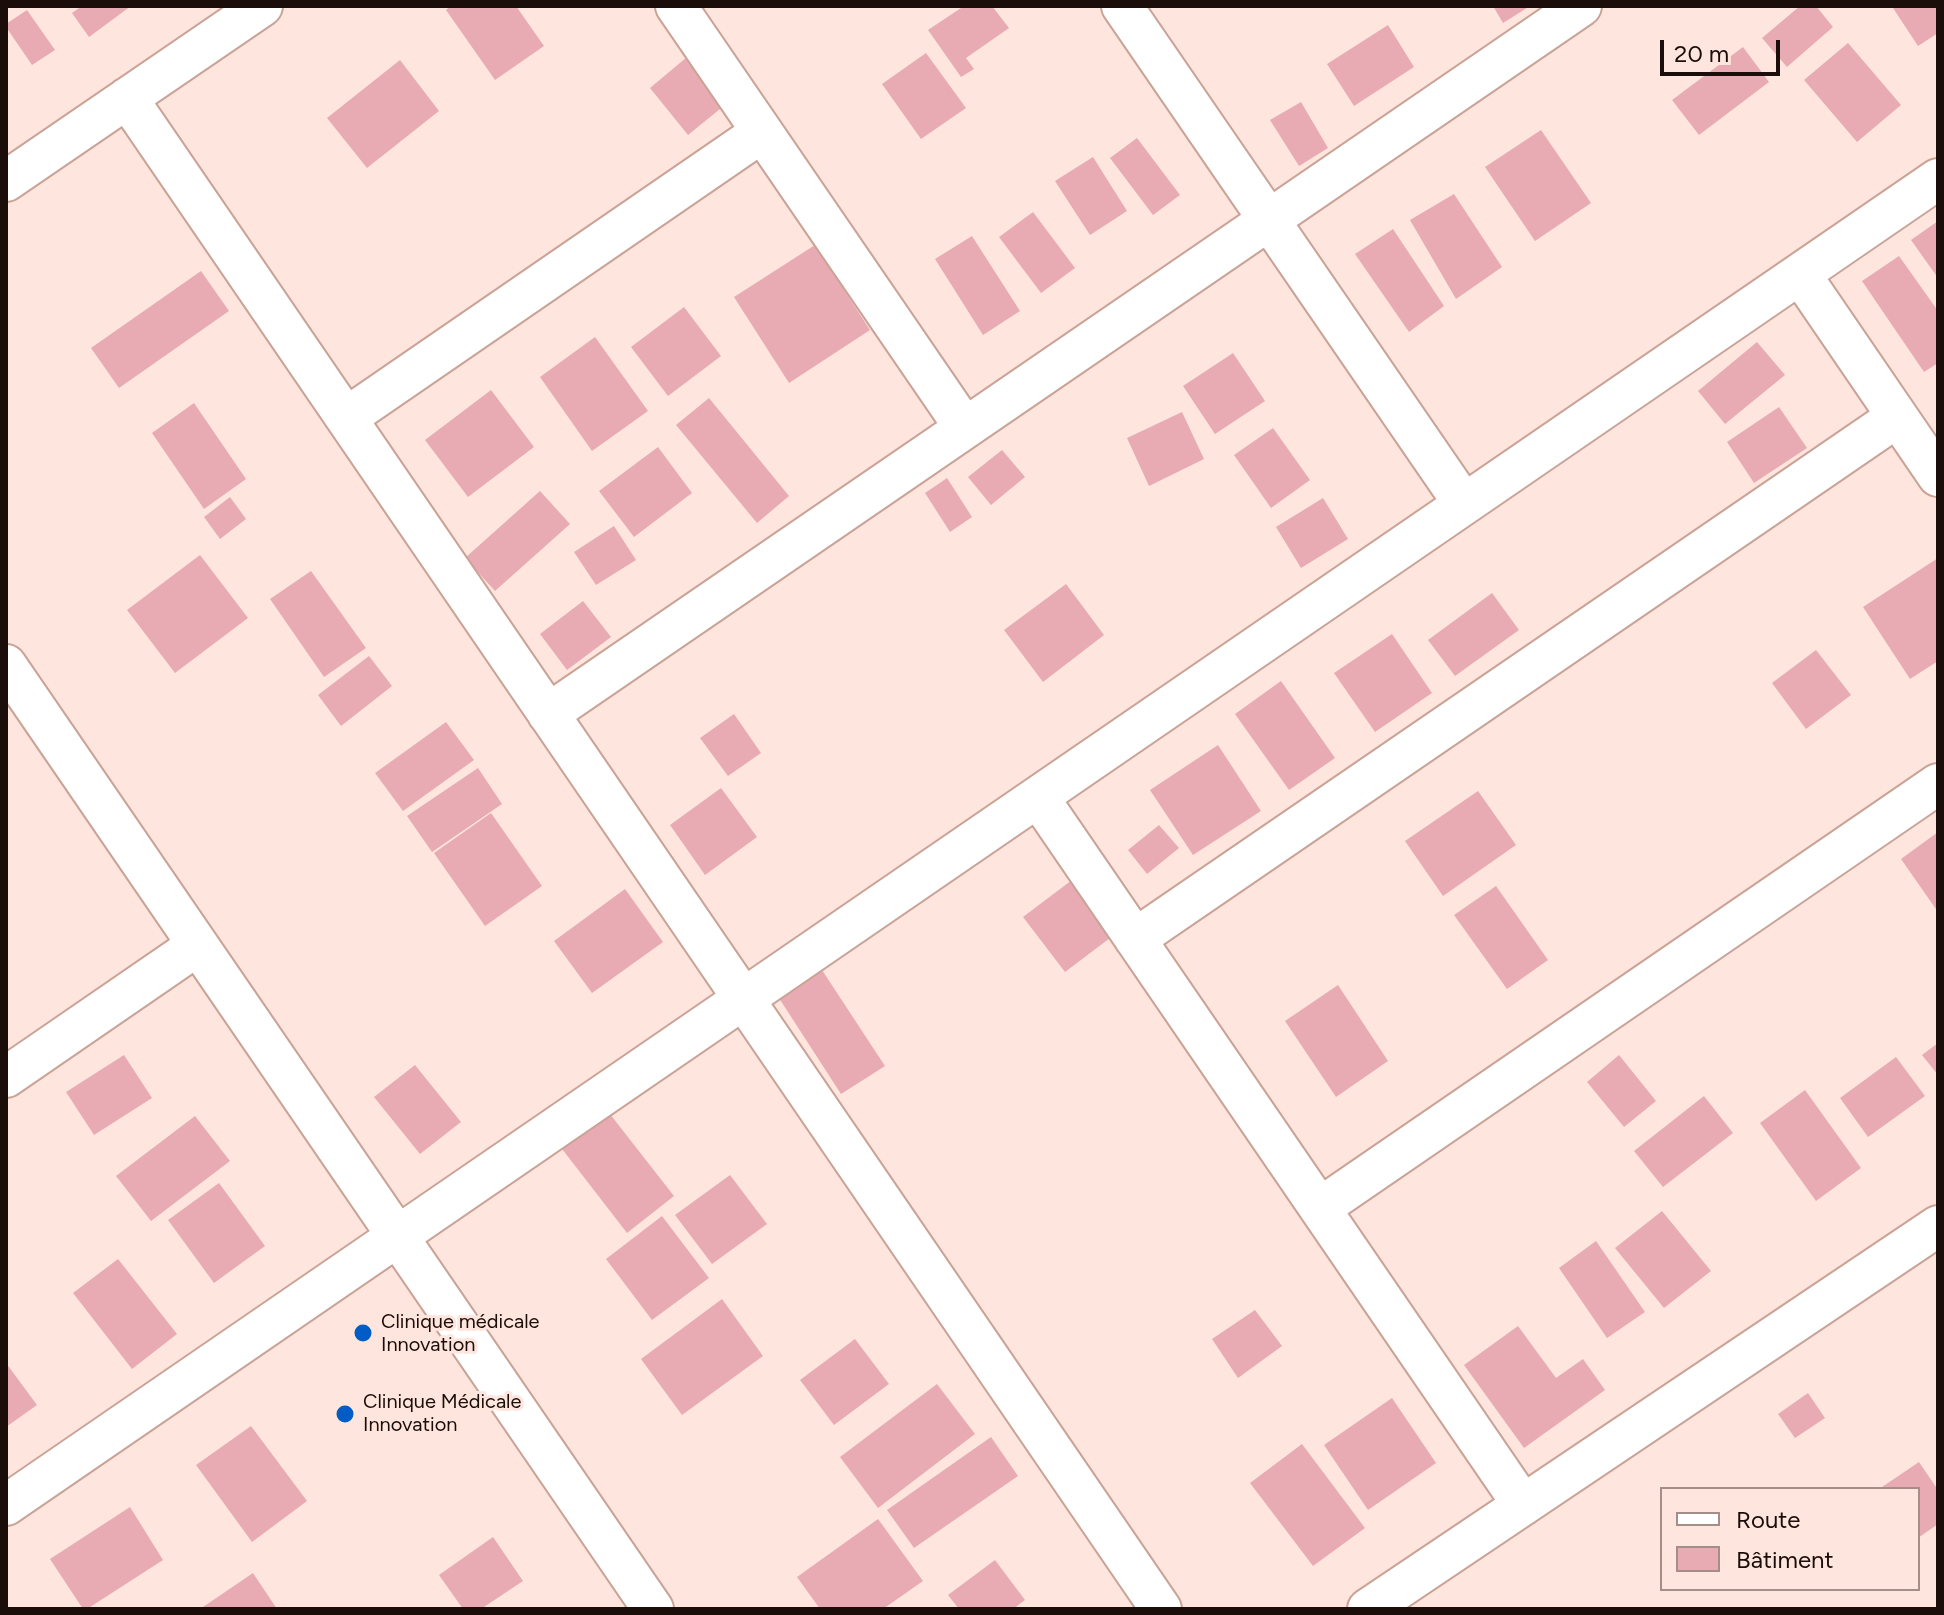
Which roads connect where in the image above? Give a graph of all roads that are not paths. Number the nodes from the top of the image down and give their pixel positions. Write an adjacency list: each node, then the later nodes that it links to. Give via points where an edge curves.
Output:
1 (262, 6): 5 (street)
2 (676, 6): 6 (street)
3 (1122, 6): 9 (street)
4 (1581, 6): 9 (street)
5 (127, 98): 8 (street); 12 (street)
6 (762, 132): 12 (street); 13 (street)
7 (1938, 179): 10 (street)
8 (6, 181)
9 (1269, 220): 13 (street); 15 (street)
10 (1800, 274): 11 (street); 15 (street)
11 (1897, 417): 14 (street); 20 (street)
12 (346, 418): 17 (street)
13 (965, 428): 17 (street)
14 (1938, 476)
15 (1464, 504): 19 (street)
16 (6, 665): 21 (street)
17 (548, 714): 22 (street)
18 (1938, 784): 24 (street)
19 (1038, 797): 20 (street); 22 (street)
20 (1135, 939): 24 (street)
21 (198, 945): 23 (street); 26 (street)
22 (743, 999): 26 (street); 30 (street)
23 (6, 1077)
24 (1320, 1208): 28 (street)
25 (1938, 1226): 28 (street)
26 (398, 1236): 27 (street); 29 (street)
27 (6, 1505)
28 (1523, 1505): 31 (street)
29 (653, 1609)
30 (1161, 1609)
31 (1368, 1609)

